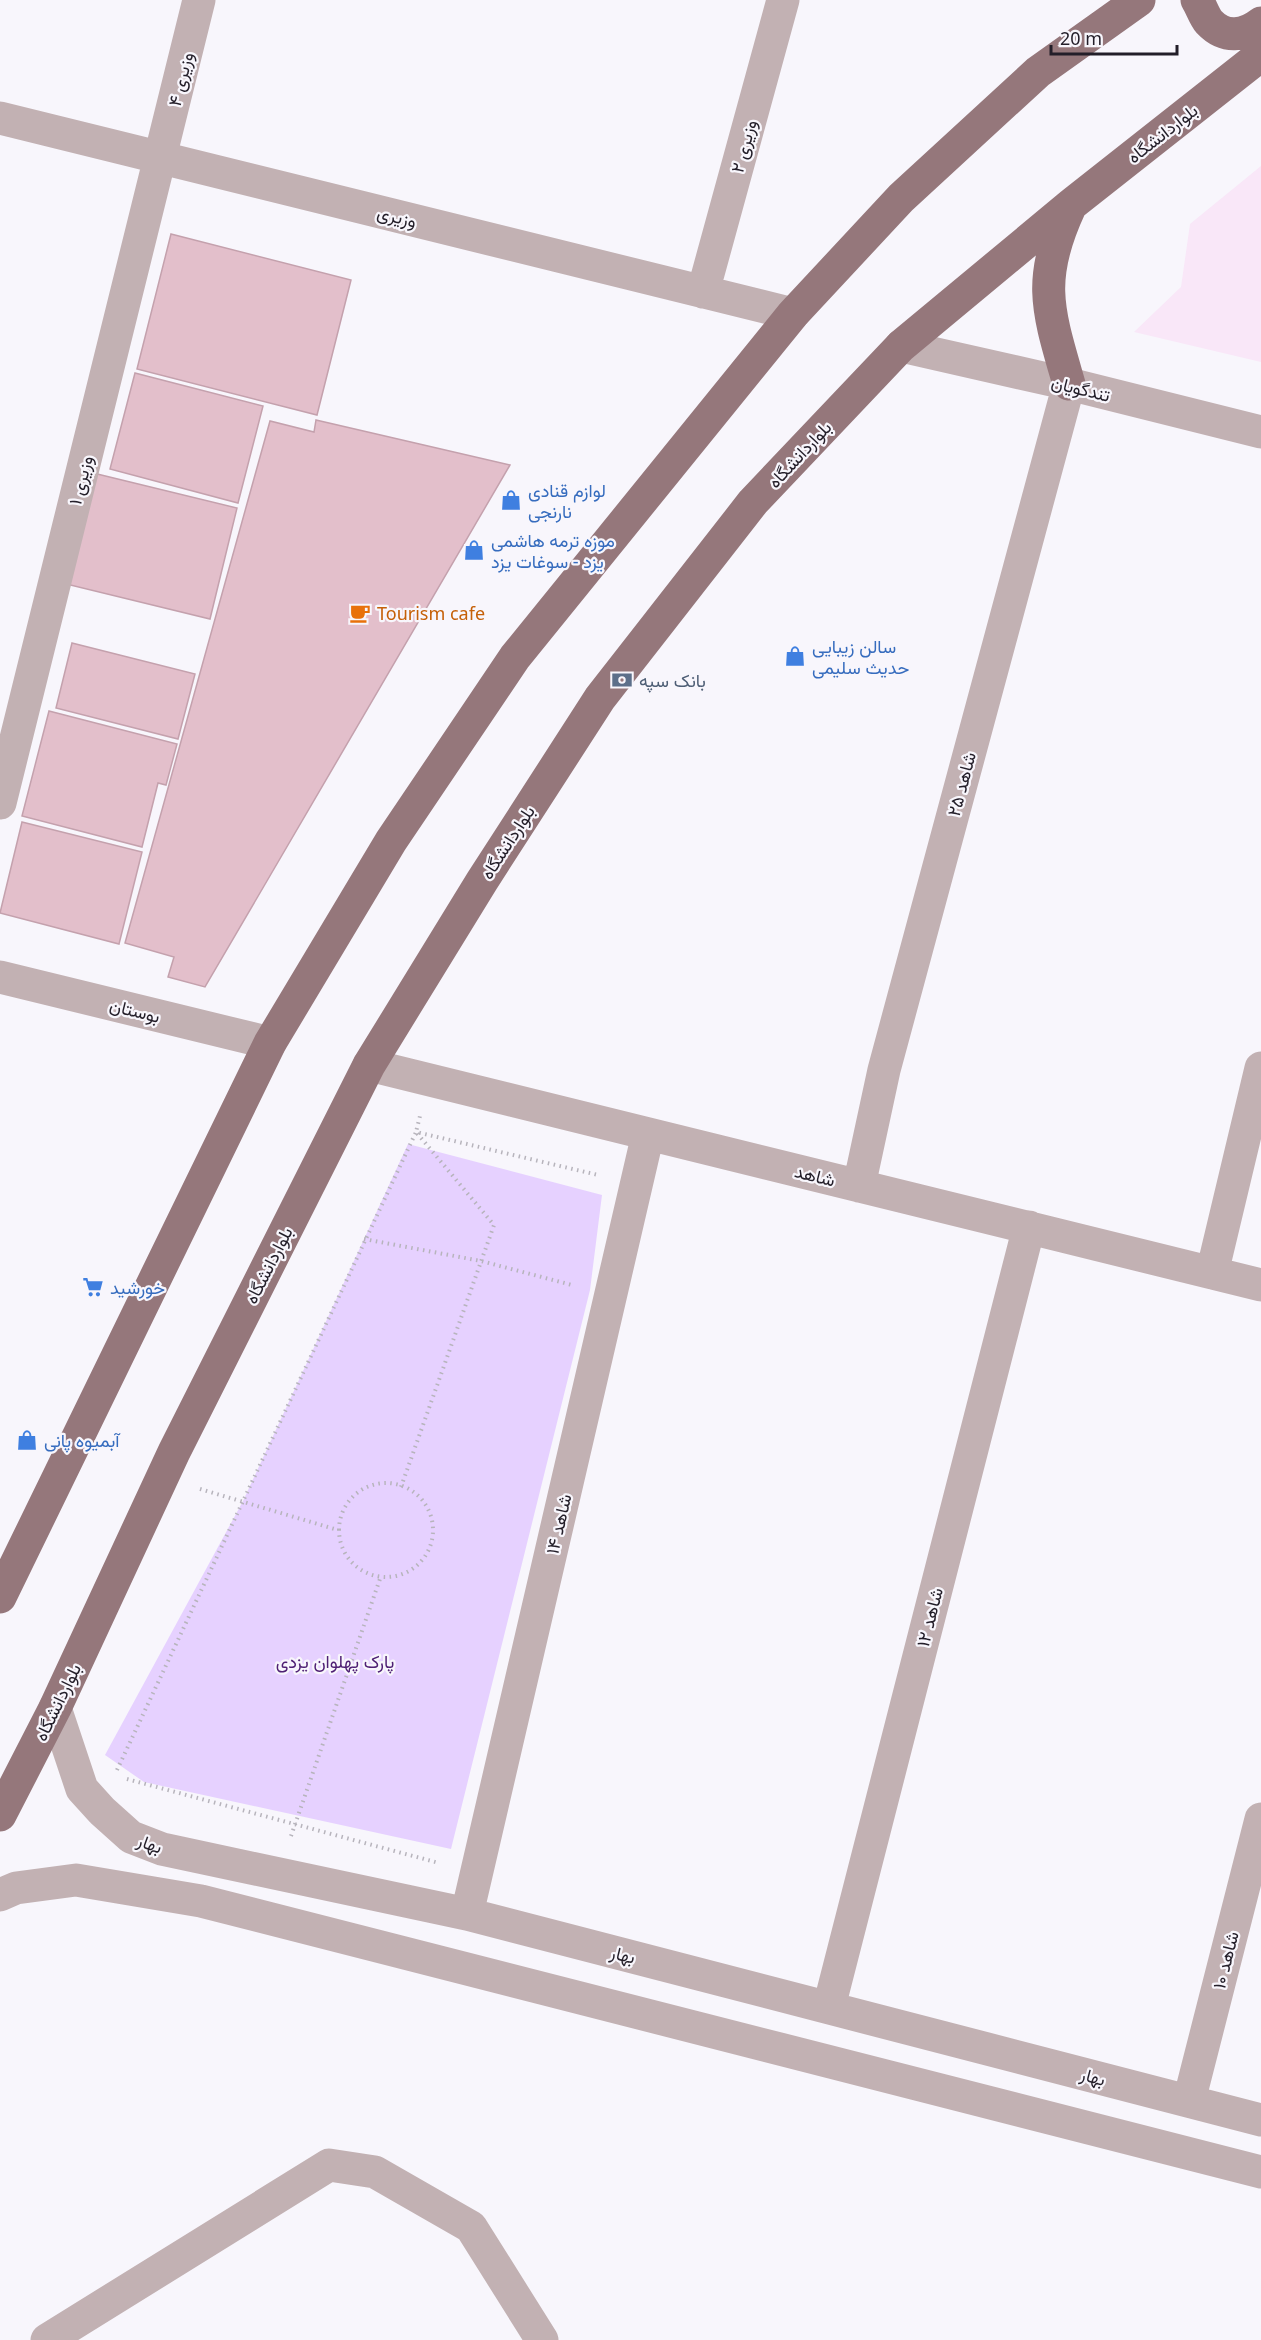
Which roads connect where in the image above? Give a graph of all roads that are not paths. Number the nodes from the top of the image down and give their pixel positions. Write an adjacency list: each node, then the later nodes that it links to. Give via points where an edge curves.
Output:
1 (199, 0): 8 (street, وزیری ۴)
2 (783, 0): 10 (street, وزیری ۲)
3 (1139, 0): 11 (main road, via 1038,72 901,198)
4 (1197, 0): 5 (main road, via 1209,22 1229,34 1249,32)
5 (1261, 23)
6 (1261, 55): 9 (main road, بلواردانشگاه)
7 (0, 118): 8 (street, وزیری)
8 (161, 158): 10 (street, وزیری); 15 (street, وزیری ۱)
9 (1072, 204): 12 (main road, بلواردانشگاه); 13 (main road, via 1059,231 1047,284 1051,320)
10 (703, 292): 11 (street, وزیری)
11 (793, 314): 17 (main road, via 515,657 391,841)
12 (901, 346): 13 (street, تندگویان); 18 (main road, بلواردانشگاه, via 753,502 600,698)
13 (1069, 384): 14 (street, تندگویان); 21 (street, شاهد ۲۵, via 884,1070)
14 (1261, 432)
15 (0, 803)
16 (0, 977): 17 (street, بوستان)
17 (270, 1043): 25 (main road)
18 (369, 1065): 20 (street, شاهد); 26 (main road, بلواردانشگاه, via 161,1479)
19 (1261, 1068): 23 (street)
20 (648, 1134): 21 (street, شاهد); 32 (street, شاهد ۱۴)
21 (859, 1186): 22 (street, شاهد)
22 (1029, 1227): 23 (street, شاهد); 33 (street, شاهد ۱۲)
23 (1212, 1273): 24 (street, شاهد)
24 (1261, 1285)
25 (0, 1597)
26 (55, 1708): 27 (main road, بلواردانشگاه); 29 (street, بهار, via 82,1789 131,1837)
27 (0, 1815)
28 (1261, 1819): 34 (street, شاهد ۱۰)
29 (162, 1849): 30 (street, via 144,1846 133,1851 127,1860 124,1873); 32 (street, بهار)
30 (144, 1891): 31 (street, via 76,1880 16,1888); 36 (street, via 201,1901)
31 (0, 1895)
32 (467, 1914): 33 (street, بهار)
33 (829, 2007): 34 (street, بهار)
34 (1189, 2101): 35 (street, بهار)
35 (1261, 2120)
36 (1261, 2172)
37 (47, 2340): 38 (street, via 328,2165 375,2172 471,2228)
38 (542, 2340)

